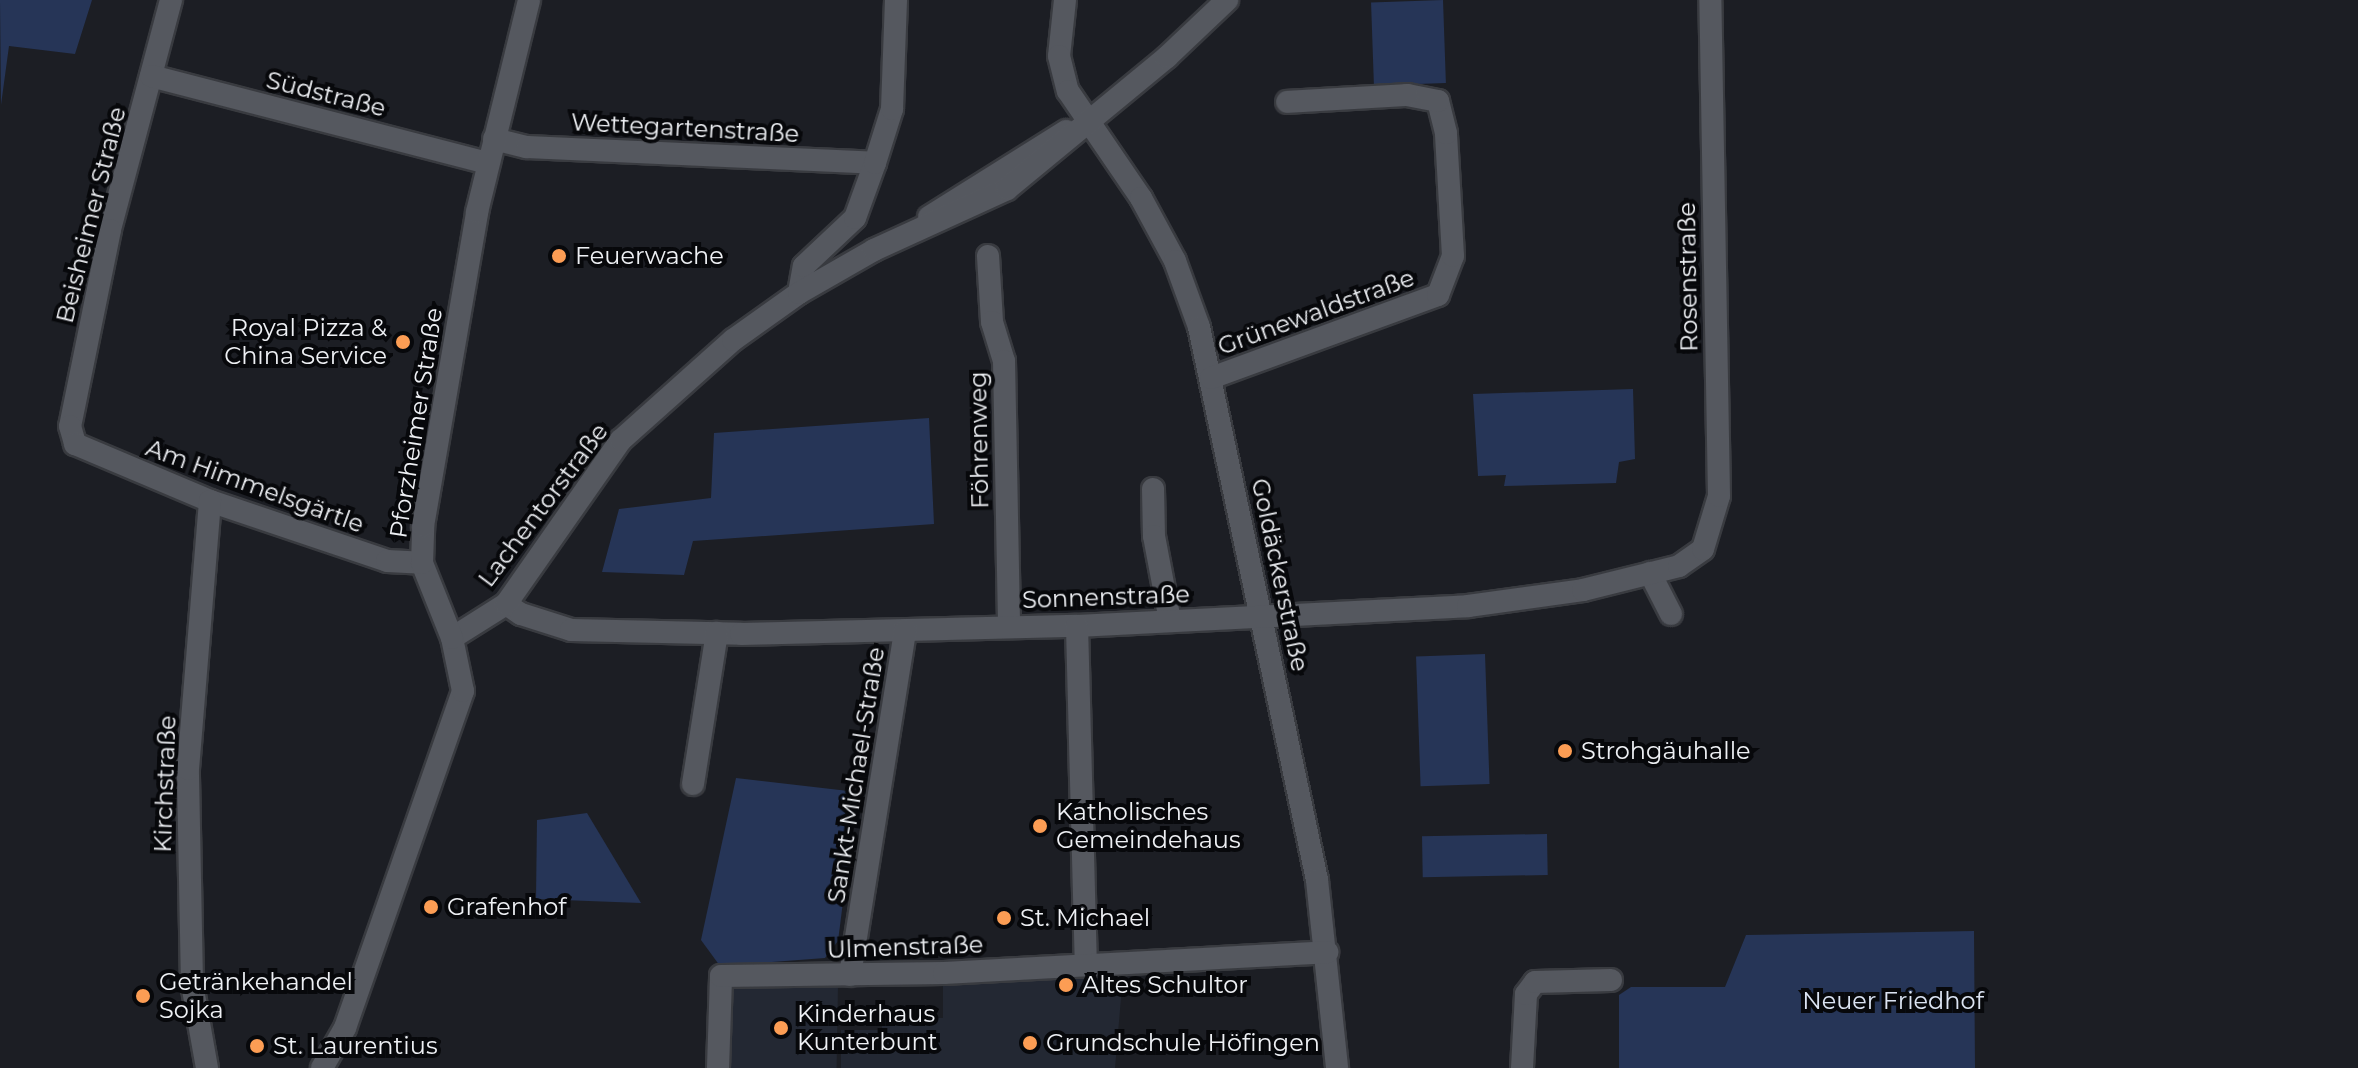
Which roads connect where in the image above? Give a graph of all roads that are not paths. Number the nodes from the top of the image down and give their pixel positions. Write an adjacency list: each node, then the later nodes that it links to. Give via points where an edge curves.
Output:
1 (171, 0): 7 (street, Beisheimer Straße)
2 (529, 0): 10 (street, Pforzheimer Straße)
3 (896, 0): 12 (street, via 892,109)
4 (1065, 0): 9 (street, Goldäckerstraße, via 1059,56 1068,91)
5 (1227, 0): 9 (street, Lachentorstraße)
6 (1710, 0): 19 (street, Rosenstraße, via 1719,496)
7 (151, 76): 11 (street, Südstraße); 16 (street, Beisheimer Straße, via 110,230 70,426)
8 (1287, 102): 15 (street, Grünewaldstraße, via 1407,95 1438,101 1446,133 1453,256 1438,295)
9 (1087, 121): 14 (street, Lachentorstraße, via 1007,189); 15 (street, Goldäckerstraße, via 1141,198 1175,261)
10 (494, 139): 11 (street, Pforzheimer Straße); 12 (street, Wettegartenstraße, via 527,147)
11 (488, 163): 20 (street, Pforzheimer Straße, via 423,526)
12 (875, 163): 14 (street, via 855,218 804,266)
13 (988, 256): 26 (street, Föhrenweg, via 992,322 1004,361)
14 (799, 293): 22 (street, Lachentorstraße, via 733,340 621,440)
15 (1211, 378): 24 (street, Goldäckerstraße)
16 (75, 444): 18 (street, Am Himmelsgärtle)
17 (1153, 489): 25 (street, via 1154,536)
18 (210, 501): 20 (street, Am Himmelsgärtle, via 387,561); 36 (street, Kirchstraße, via 188,769 192,984)
19 (1703, 549): 21 (street, Sonnenstraße, via 1679,566)
20 (422, 563): 30 (street, Pforzheimer Straße)
21 (1650, 573): 23 (street); 24 (street, Sonnenstraße, via 1583,590 1468,606)
22 (506, 604): 29 (street, Sonnenstraße, via 571,630); 30 (street, Lachentorstraße)
23 (1671, 614)
24 (1264, 616): 25 (street, Sonnenstraße); 32 (street, Goldäckerstraße)
25 (1170, 621): 27 (street, Sonnenstraße)
26 (1009, 626): 27 (street, Sonnenstraße); 28 (street, Sonnenstraße)
27 (1077, 626): 33 (street)
28 (905, 630): 29 (street, Sonnenstraße); 34 (street, Sankt-Michael-Straße)
29 (717, 633): 31 (street)
30 (452, 638): 37 (street, Pforzheimer Straße, via 461,667 459,709 345,1028)
31 (693, 784)
32 (1327, 952): 33 (street, Ulmenstraße); 39 (street, Goldäckerstraße)
33 (1086, 965): 34 (street, Ulmenstraße)
34 (850, 975): 38 (street, Ulmenstraße, via 721,976)
35 (1611, 980): 40 (street, via 1547,978 1520,991)
36 (207, 1068)
37 (322, 1068)
38 (718, 1068)
39 (1337, 1068)
40 (1522, 1068)

